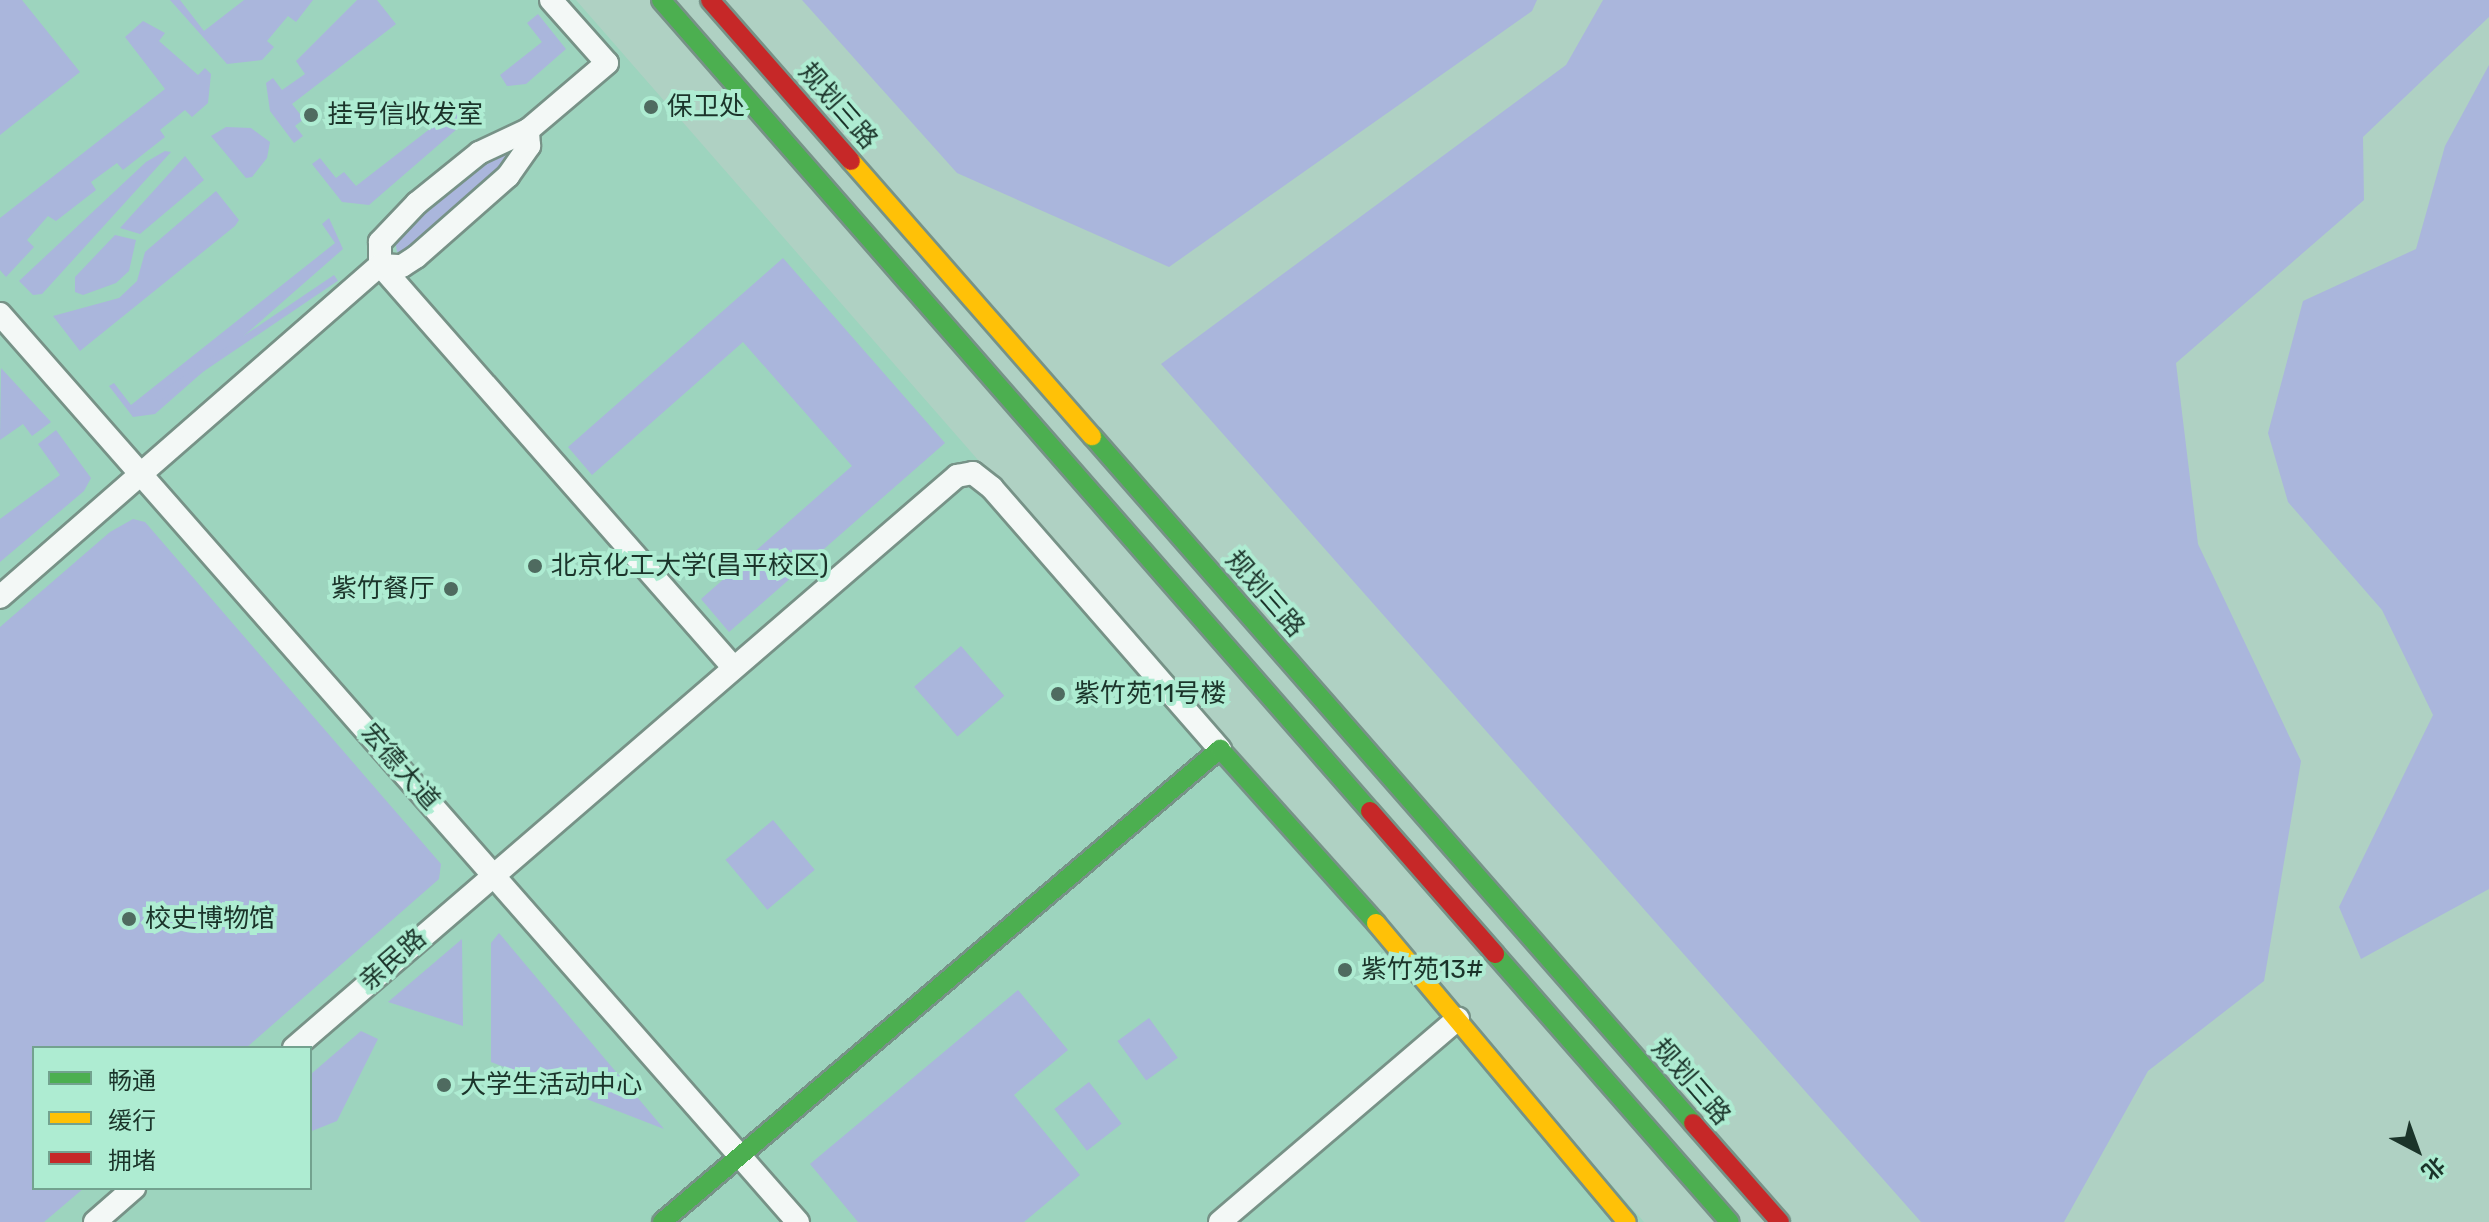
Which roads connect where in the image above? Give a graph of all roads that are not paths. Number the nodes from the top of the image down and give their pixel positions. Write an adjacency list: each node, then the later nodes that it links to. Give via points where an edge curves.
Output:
1 (551, 0): 4 (street, via 607,63)
2 (661, 0): 11 (main road)
3 (710, 0): 10 (main road, 规划三路)
4 (528, 130): 5 (street, via 479,153 417,203 380,242); 5 (street, via 529,146 508,176 416,257 402,266)
5 (380, 265): 7 (street); 9 (street)
6 (0, 314): 7 (street, 宏德大道)
7 (142, 472): 8 (street); 13 (street, 宏德大道)
8 (0, 597)
9 (733, 667): 12 (street, 亲民路, via 957,476 973,473 1117,627); 13 (street, 亲民路)
10 (1300, 675): 11 (street); 24 (main road, 规划三路)
11 (1274, 699): 23 (main road)
12 (1220, 749): 14 (main road, via 1334,872); 16 (main road)
13 (493, 873): 15 (street, 亲民路); 16 (street, 宏德大道)
14 (1458, 1019): 21 (street); 22 (main road)
15 (296, 1046)
16 (740, 1155): 19 (main road); 20 (street, 宏德大道)
17 (132, 1190): 18 (street)
18 (95, 1222)
19 (662, 1222)
20 (798, 1222)
21 (1220, 1222)
22 (1627, 1222)
23 (1730, 1222)
24 (1780, 1222)

